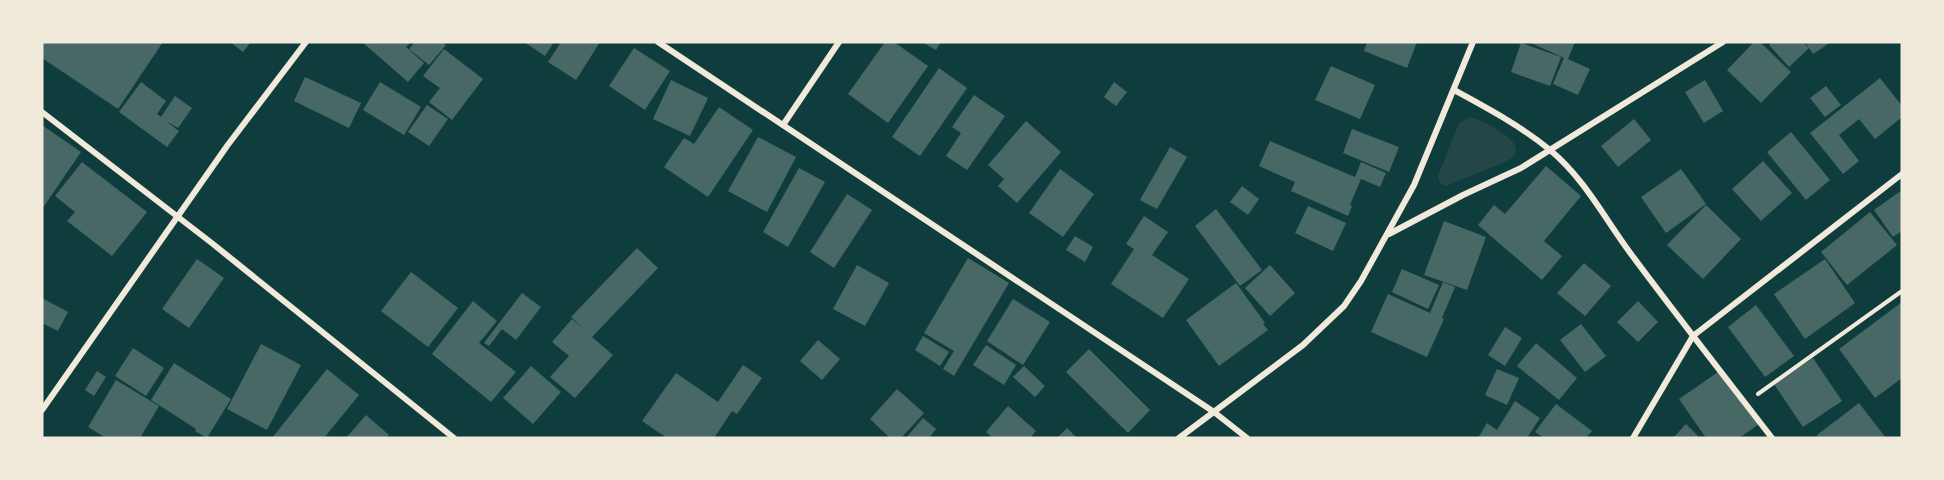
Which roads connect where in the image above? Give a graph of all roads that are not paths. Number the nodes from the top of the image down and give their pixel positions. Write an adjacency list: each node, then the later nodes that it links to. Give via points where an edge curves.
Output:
1 (306, 42): 11 (street)
2 (658, 42): 8 (street)
3 (839, 42): 8 (street)
4 (1473, 42): 6 (street)
5 (1723, 42): 9 (street)
6 (1454, 90): 9 (street); 12 (street, via 1414,185)
7 (42, 112): 11 (street)
8 (783, 125): 15 (street)
9 (1551, 151): 12 (street); 13 (street, via 1578,178)
10 (1902, 174): 13 (street)
11 (177, 216): 14 (street); 16 (street)
12 (1388, 234): 15 (street, via 1344,306 1303,345)
13 (1693, 336): 19 (street); 20 (street)
14 (42, 410)
15 (1214, 412): 17 (street); 18 (street)
16 (454, 438)
17 (1179, 438)
18 (1247, 438)
19 (1633, 438)
20 (1772, 438)

